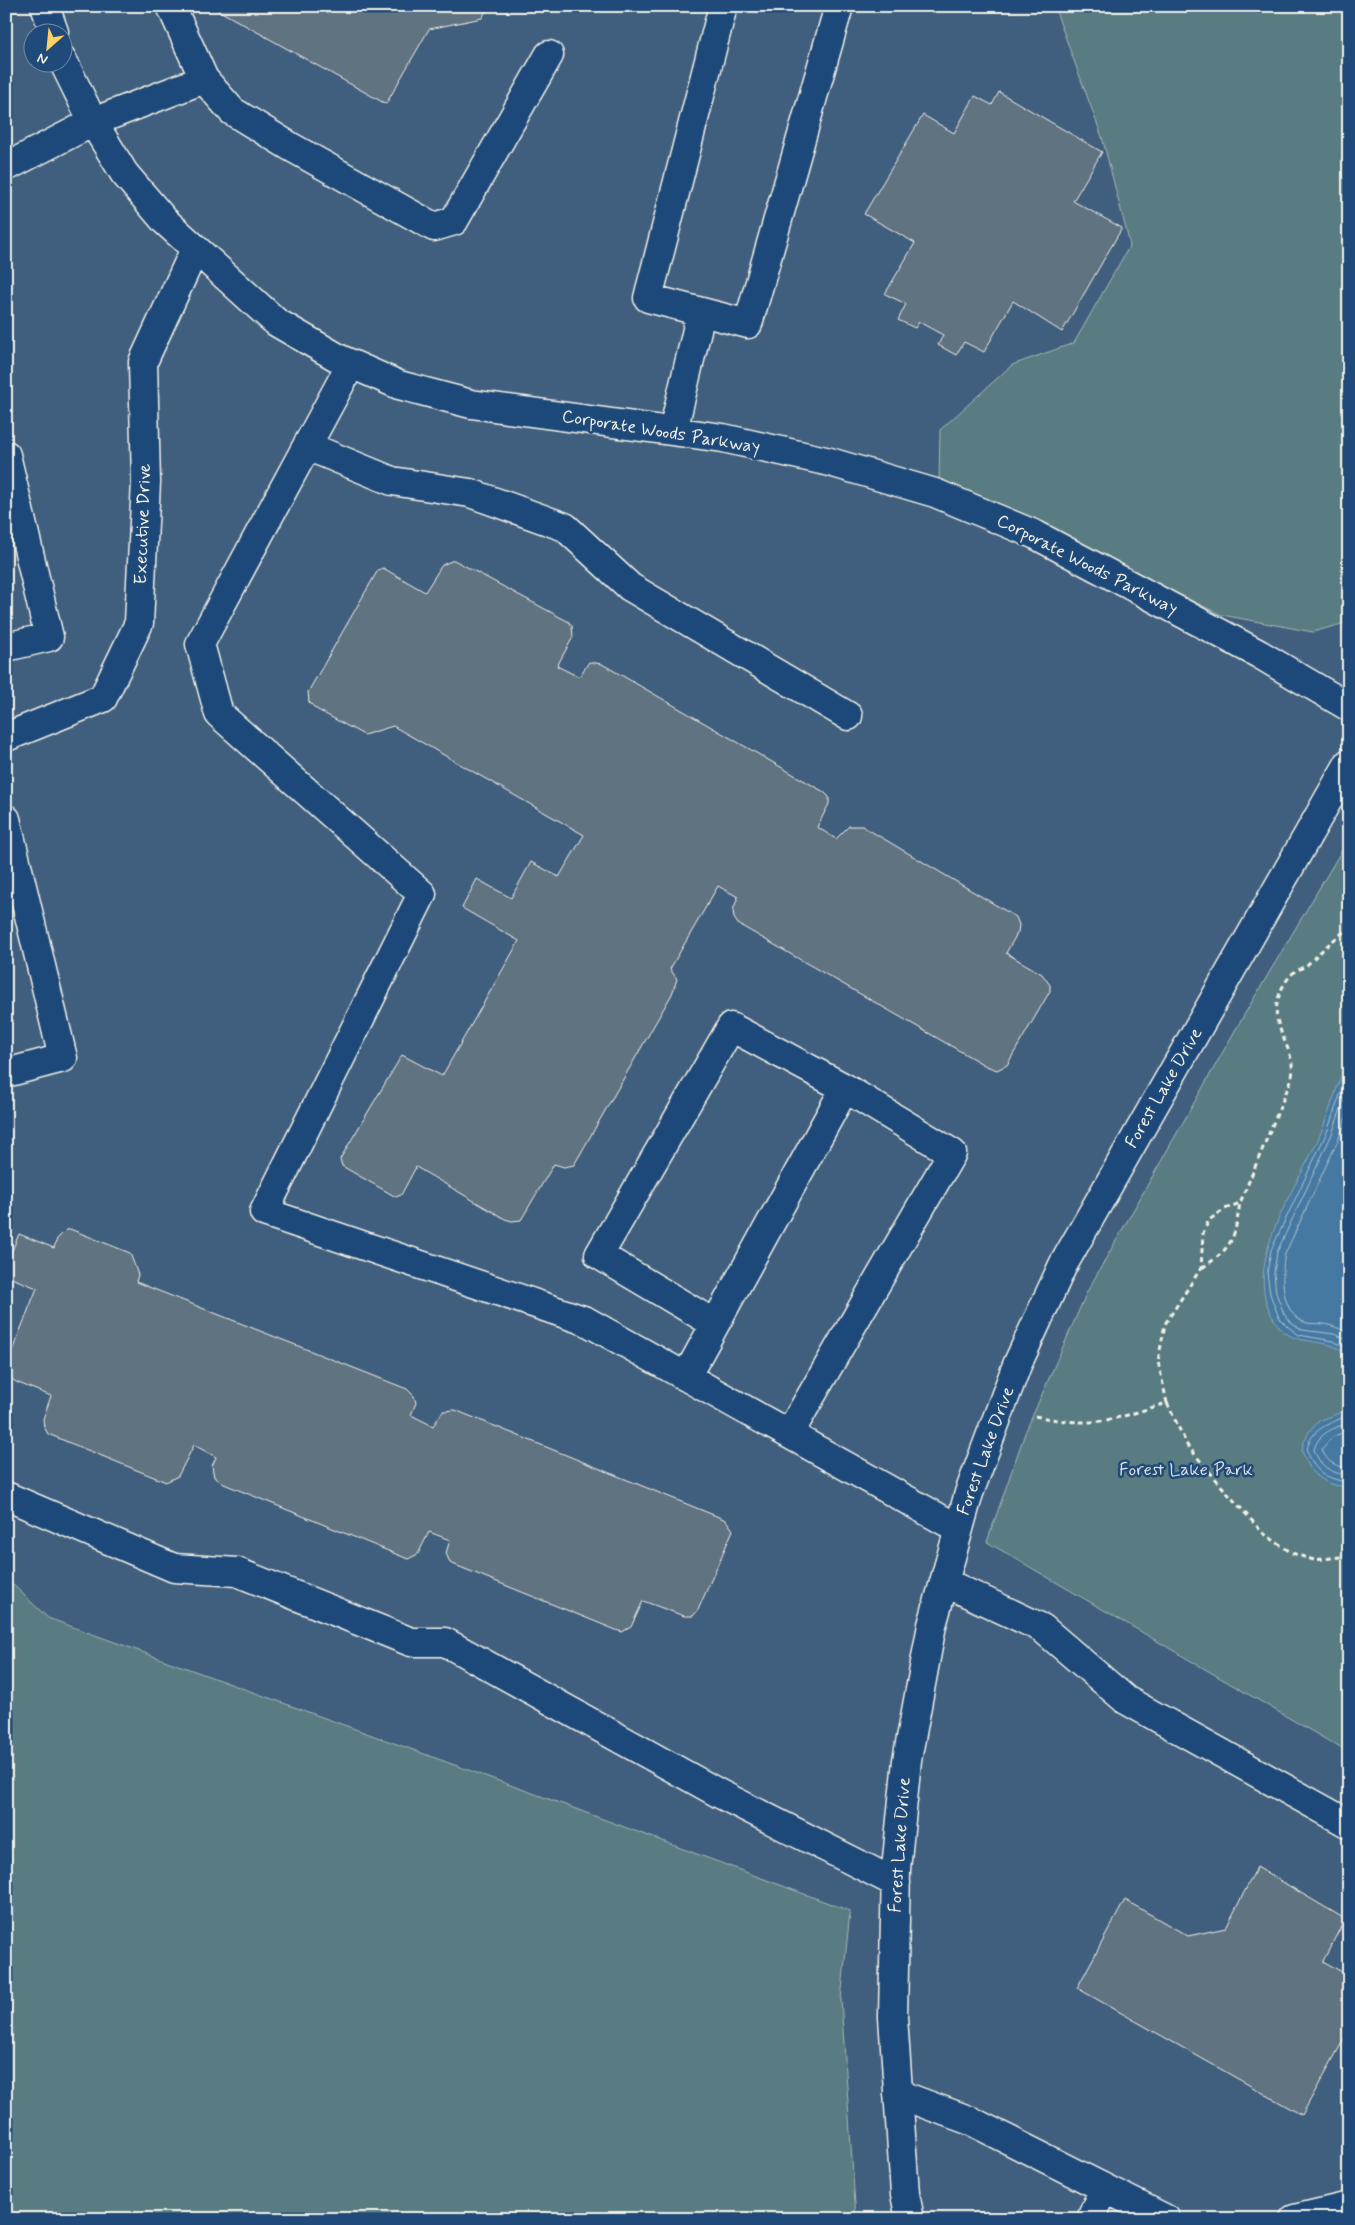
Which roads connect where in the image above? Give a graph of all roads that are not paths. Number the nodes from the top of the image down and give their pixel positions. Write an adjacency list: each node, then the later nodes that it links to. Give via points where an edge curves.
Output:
1 (45, 6): 5 (street)
2 (171, 6): 8 (street)
3 (723, 6): 12 (street, via 648,298)
4 (839, 6): 12 (street, via 748,324)
5 (51, 22)
6 (549, 55): 8 (street, via 454,221 434,227 232,111)
7 (68, 72): 9 (street, Corporate Woods Parkway)
8 (204, 79): 9 (street)
9 (93, 122): 10 (street); 11 (street, Corporate Woods Parkway, via 124,173 165,221)
10 (6, 167)
11 (195, 249): 13 (street, Corporate Woods Parkway, via 276,322); 20 (street, Executive Drive, via 143,362 146,482 139,623 103,698)
12 (701, 313): 14 (street)
13 (351, 364): 14 (street, Corporate Woods Parkway, via 400,384 471,404); 15 (street)
14 (673, 431): 18 (street, Corporate Woods Parkway, via 723,438 830,462 944,497 1036,535)
15 (307, 446): 19 (street, via 392,481 470,493 565,527 630,587); 26 (street, via 200,644 220,714 422,894 264,1212 586,1320)
16 (6, 455): 17 (street, via 49,637)
17 (6, 647)
18 (1349, 706)
19 (848, 716)
20 (6, 737)
21 (1349, 763): 29 (street, Forest Lake Drive, via 1063,1265 1017,1365)
22 (6, 820): 23 (street, via 63,1058)
23 (6, 1073)
24 (845, 1088): 25 (street); 25 (street, via 731,1027 599,1255); 27 (street, via 952,1152)
25 (715, 1324): 26 (street)
26 (686, 1377): 27 (street)
27 (789, 1434): 29 (street)
28 (6, 1496): 32 (street, via 174,1568 237,1572 411,1642 445,1642 720,1794)
29 (958, 1529): 30 (street, Forest Lake Drive)
30 (944, 1582): 31 (street, via 1042,1628 1126,1700); 32 (street, Forest Lake Drive, via 932,1625 907,1760)
31 (1349, 1824)
32 (896, 1883): 33 (street, Forest Lake Drive, via 893,2017)
33 (898, 2094): 34 (street, via 971,2121); 36 (street, Forest Lake Drive, via 905,2194)
34 (1104, 2188): 37 (street); 38 (street)
35 (1349, 2206): 39 (street)
36 (910, 2219)
37 (1091, 2219)
38 (1166, 2219)
39 (1294, 2219)

